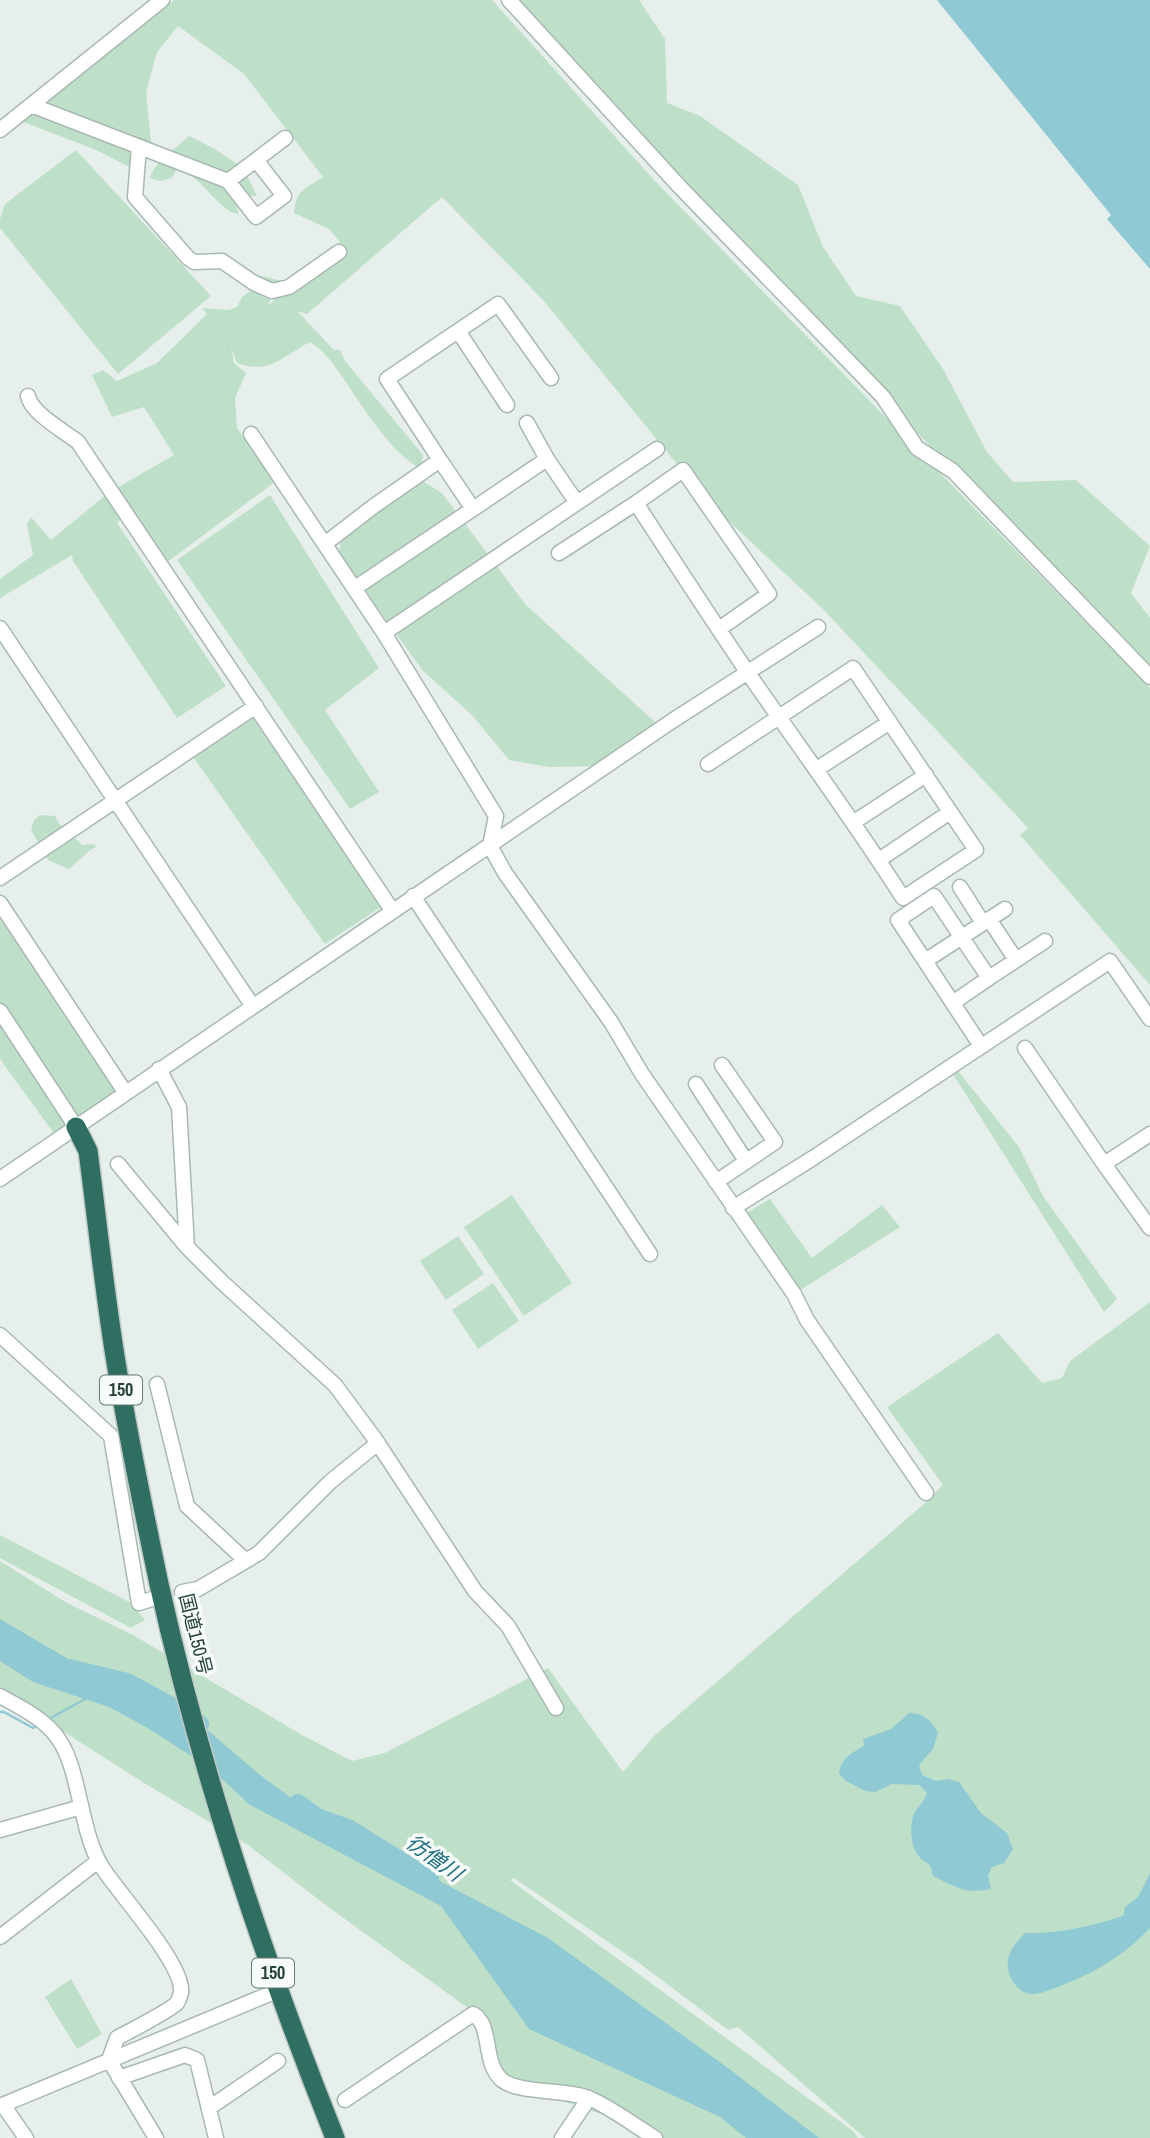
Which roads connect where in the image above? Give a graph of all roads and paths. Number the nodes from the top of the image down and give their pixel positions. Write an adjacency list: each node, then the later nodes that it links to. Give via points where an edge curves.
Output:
1 (162, 0): 3 (street)
2 (509, 0): 30 (street, via 679,186 883,397 917,447 953,471)
3 (31, 106): 4 (street); 6 (street)
4 (0, 130)
5 (285, 138): 7 (street)
6 (139, 147): 8 (street); 9 (street, via 135,197 194,262 222,261 272,291 289,287)
7 (256, 160): 8 (street); 8 (street, via 284,196 256,217)
8 (228, 181)
9 (339, 252)
10 (458, 331): 11 (street, via 498,304); 13 (street); 18 (street, via 387,379)
11 (551, 378)
12 (28, 396): 31 (street, via 37,412 78,442)
13 (507, 405)
14 (527, 424): 17 (street)
15 (251, 434): 22 (street)
16 (657, 449): 19 (street)
17 (547, 459): 19 (street); 21 (street)
18 (440, 460): 21 (street); 22 (street)
19 (577, 503): 28 (street)
20 (636, 503): 23 (street); 27 (street); 27 (street, via 683,470 769,594)
21 (473, 509): 24 (street)
22 (326, 543): 24 (street)
23 (559, 553)
24 (355, 588): 28 (street)
25 (818, 626): 29 (street)
26 (0, 628): 37 (street)
27 (719, 629): 29 (street)
28 (384, 633): 40 (street, via 496,816)
29 (748, 673): 32 (street); 40 (street)
30 (1150, 677)
31 (256, 706): 37 (street); 47 (street)
32 (778, 715): 33 (street, via 853,668); 34 (street); 35 (street)
33 (890, 722): 35 (street); 36 (street)
34 (708, 764)
35 (817, 769): 39 (street)
36 (926, 775): 38 (street); 39 (street)
37 (116, 800): 42 (street); 55 (street)
38 (950, 812): 41 (street); 41 (street, via 976,850 903,898)
39 (854, 822): 41 (street)
40 (490, 845): 44 (street); 70 (street)
41 (879, 860)
42 (0, 878)
43 (960, 887): 48 (street)
44 (413, 896): 47 (street); 74 (street)
45 (1, 907): 63 (street)
46 (1004, 909): 48 (street)
47 (392, 910): 55 (street)
48 (986, 921): 49 (street); 51 (street)
49 (961, 937): 52 (street); 52 (street, via 934,896 898,920); 53 (street)
50 (1045, 941): 51 (street)
51 (1016, 960): 53 (street)
52 (925, 961): 54 (street)
53 (989, 978): 54 (street)
54 (954, 1003): 58 (street)
55 (253, 1005): 61 (street)
56 (0, 1011): 64 (street)
57 (1150, 1019): 58 (street, via 1110,961)
58 (981, 1046): 71 (street)
59 (1025, 1048): 68 (street)
60 (723, 1065): 66 (street, via 775,1142)
61 (159, 1069): 63 (street); 73 (street, via 179,1107)
62 (696, 1084): 66 (street)
63 (125, 1092): 64 (street)
64 (76, 1127): 69 (street); 88 (highway, 国道150号 / 150, via 88,1151 115,1356 146,1521 218,1806)
65 (1150, 1134): 68 (street)
66 (746, 1161): 70 (street)
67 (117, 1164): 73 (street)
68 (1104, 1164): 72 (street)
69 (0, 1179)
70 (716, 1182): 71 (street)
71 (733, 1208): 78 (street)
72 (1150, 1228)
73 (187, 1247): 77 (street, via 335,1385)
74 (650, 1254)
75 (0, 1335): 81 (street, via 111,1436 139,1602)
76 (157, 1384): 79 (street, via 187,1506)
77 (378, 1443): 79 (street); 83 (street, via 475,1591 508,1626)
78 (926, 1493)
79 (246, 1561): 80 (street, via 198,1589)
80 (182, 1592)
81 (152, 1600)
82 (0, 1696): 84 (street, via 56,1734 67,1755)
83 (556, 1708)
84 (81, 1807): 85 (street); 86 (street)
85 (0, 1830)
86 (98, 1861): 87 (street); 89 (street, via 166,1955 181,1991 177,2003 117,2038)
87 (0, 1937)
88 (279, 1990): 89 (street); 99 (highway, 国道150号 / 150)
89 (110, 2060): 91 (street); 94 (street)
90 (278, 2062): 95 (street)
91 (120, 2078): 95 (street, via 185,2055 197,2060); 97 (street)
92 (589, 2098): 93 (street, via 503,2081 492,2069 483,2025 473,2014); 100 (street); 101 (street)
93 (345, 2100)
94 (2, 2106): 96 (street)
95 (209, 2108): 98 (street)
96 (26, 2138)
97 (156, 2138)
98 (216, 2138)
99 (335, 2138)
100 (562, 2138)
101 (655, 2138)

